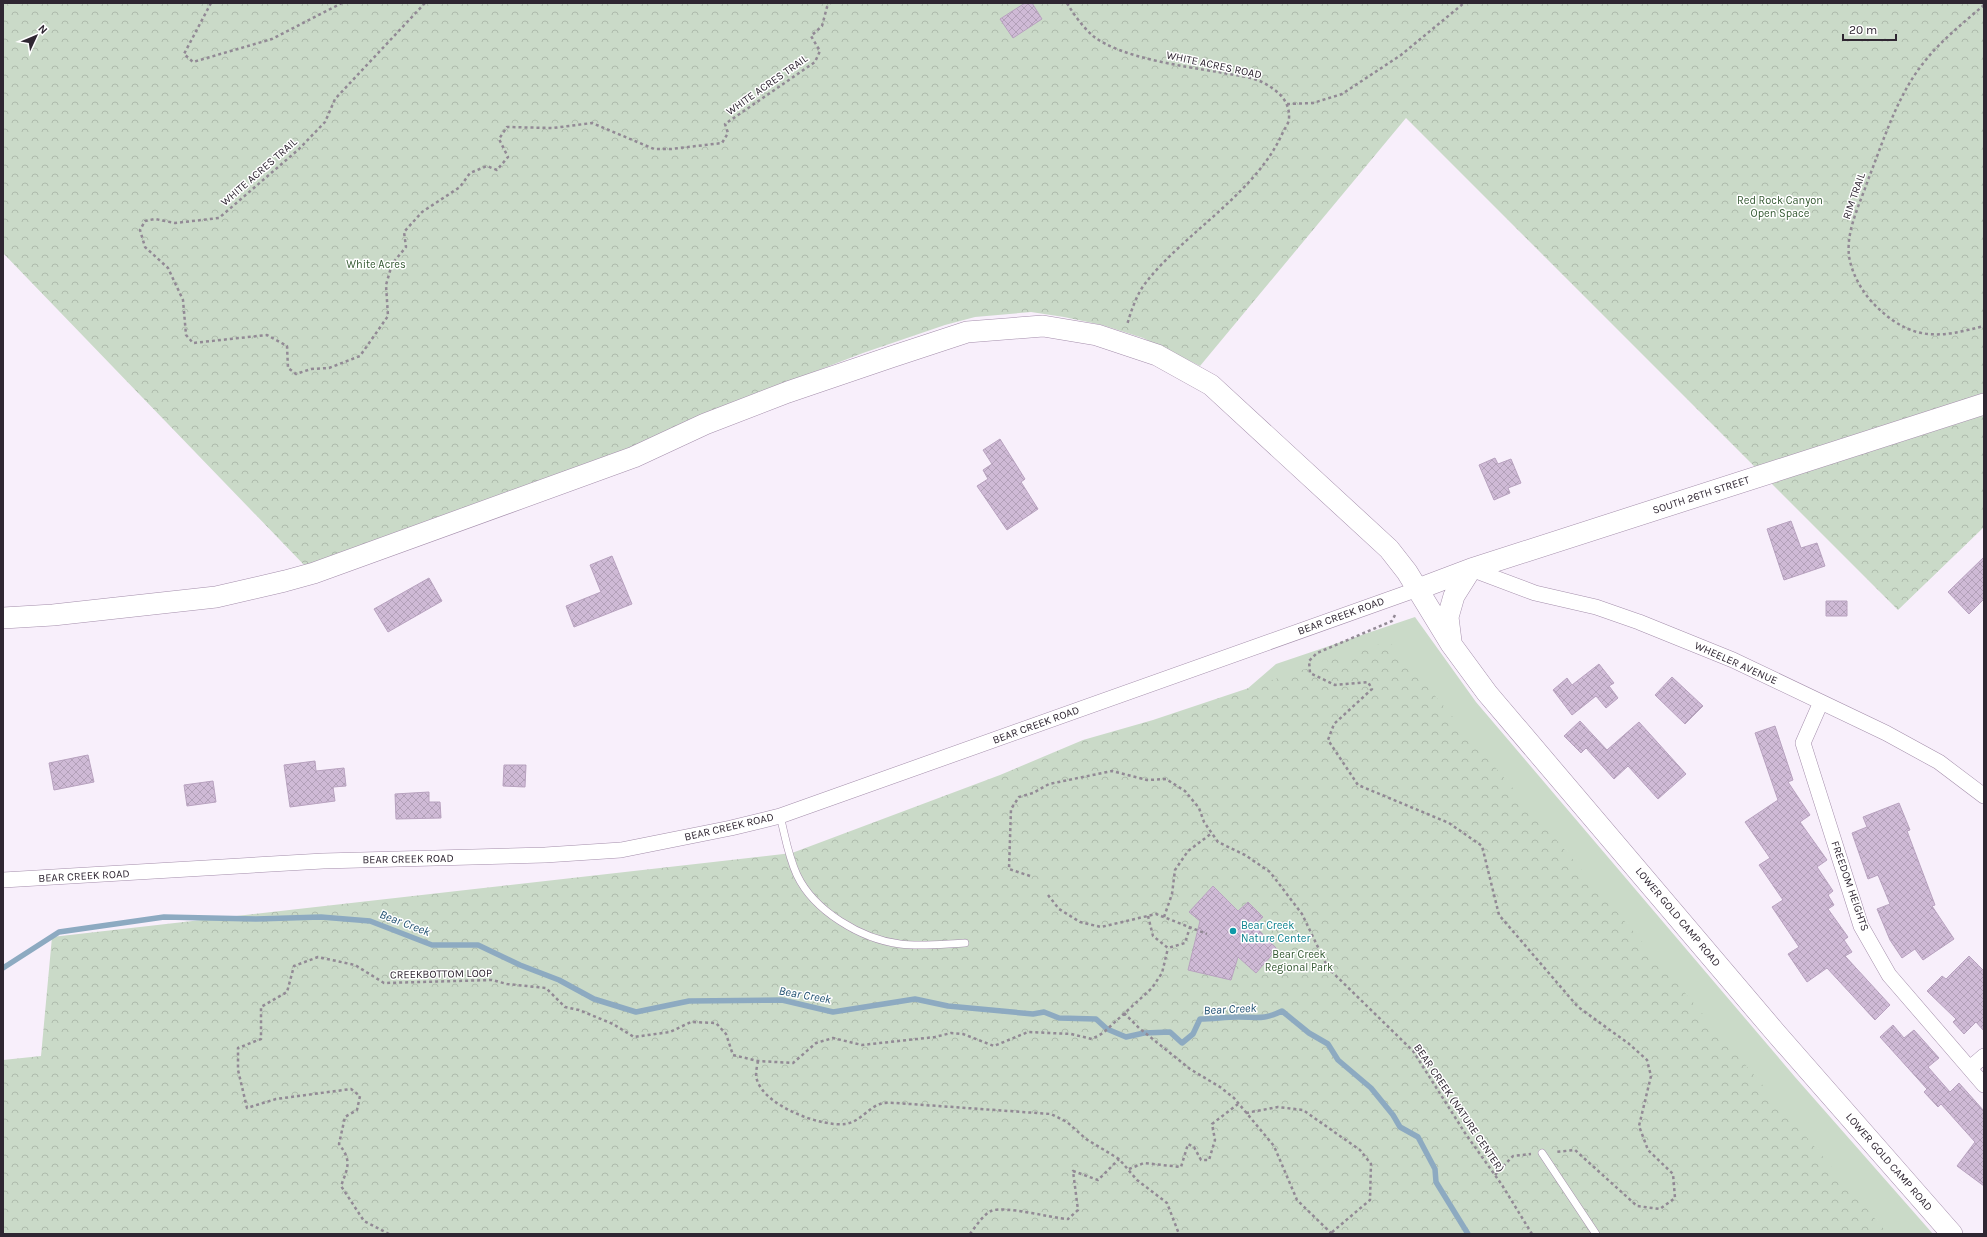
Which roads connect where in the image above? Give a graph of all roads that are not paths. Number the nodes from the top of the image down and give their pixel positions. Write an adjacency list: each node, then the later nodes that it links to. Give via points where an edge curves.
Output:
1 (1984, 404): 2 (street, SOUTH 26TH STREET)
2 (1471, 569): 3 (street, SOUTH 26TH STREET); 5 (street, via 1454,596 1448,617); 6 (street, WHEELER AVENUE, via 1535,593 1596,607 1639,622 1732,660)
3 (1411, 592): 4 (street, LOWER GOLD CAMP ROAD, via 1388,549 1211,385 1157,355 1097,335 1043,326 967,332 788,392 705,424 634,457 314,573 216,597); 5 (street, LOWER GOLD CAMP ROAD); 8 (street, BEAR CREEK ROAD)
4 (3, 618)
5 (1451, 644): 16 (street, LOWER GOLD CAMP ROAD, via 1492,699 1775,1032)
6 (1821, 702): 7 (street, WHEELER AVENUE, via 1939,762); 12 (street, FREEDOM HEIGHTS, via 1803,743 1861,926 1889,975)
7 (1984, 796)
8 (780, 816): 9 (street, BEAR CREEK ROAD, via 621,850 545,855 323,861); 10 (lane, via 797,876 810,895 843,923 883,940 900,944)
9 (3, 880)
10 (965, 943)
11 (1984, 1056): 12 (street)
12 (1970, 1068): 13 (street, FREEDOM HEIGHTS)
13 (1984, 1085)
14 (1542, 1153): 15 (lane)
15 (1596, 1234)
16 (1952, 1234)

